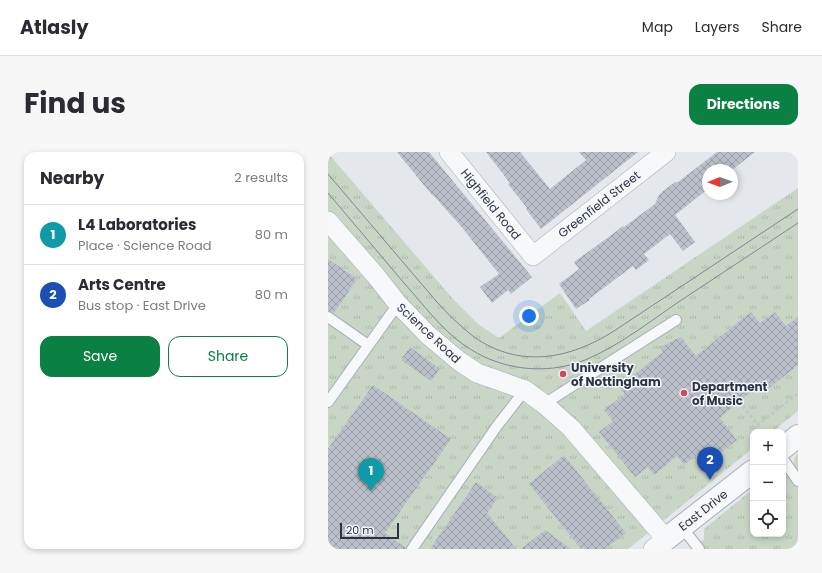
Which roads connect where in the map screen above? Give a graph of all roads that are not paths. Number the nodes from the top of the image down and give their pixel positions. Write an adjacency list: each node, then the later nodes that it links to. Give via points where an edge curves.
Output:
1 (449, 152): 4 (street, Highfield Road)
2 (666, 152): 4 (street, Greenfield Street)
3 (328, 220): 5 (street, Science Road)
4 (533, 256)
5 (398, 304): 8 (lane); 9 (street, Science Road, via 458,361 477,373)
6 (328, 317): 8 (lane)
7 (676, 320): 11 (lane)
8 (368, 345): 10 (lane)
9 (526, 390): 11 (street, Science Road); 18 (lane, via 497,426)
10 (328, 402)
11 (544, 404): 17 (street, Science Road, via 571,428)
12 (798, 436): 13 (street)
13 (786, 446)
14 (786, 463): 16 (lane)
15 (750, 473): 17 (street, East Drive)
16 (798, 481)
17 (667, 538): 19 (lane)
18 (412, 549)
19 (699, 549)

